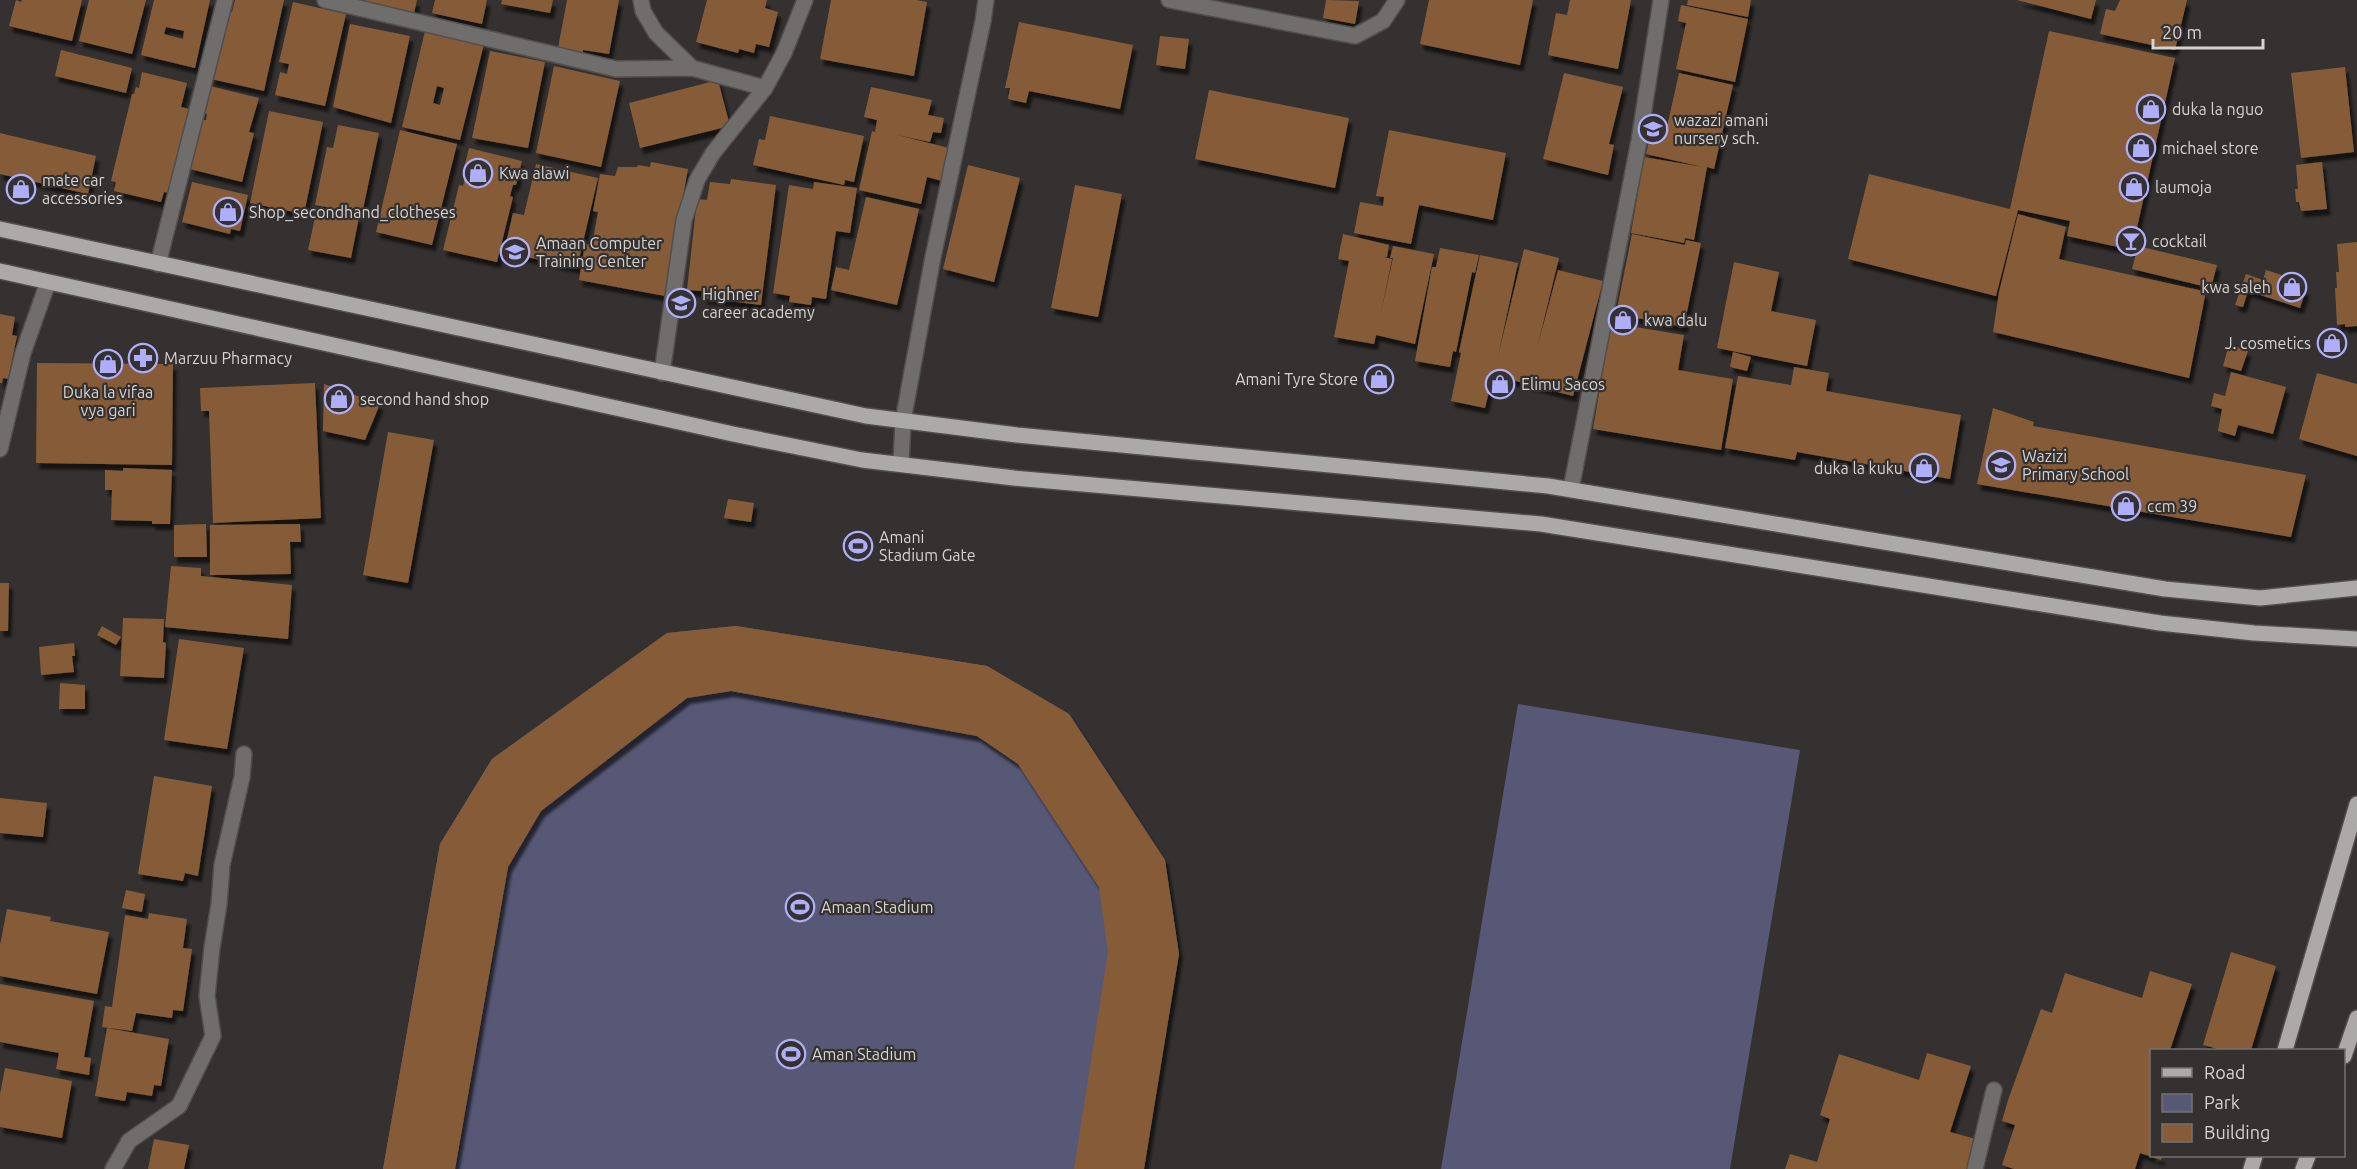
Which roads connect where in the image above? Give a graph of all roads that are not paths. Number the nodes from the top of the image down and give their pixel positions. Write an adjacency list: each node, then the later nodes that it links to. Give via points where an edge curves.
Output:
1 (225, 0): 12 (street)
2 (325, 0): 9 (street, via 616,69)
3 (641, 0): 9 (street, via 656,33)
4 (805, 0): 10 (street)
5 (986, 0): 16 (street)
6 (1169, 0): 7 (street, via 1355,36 1383,21)
7 (1397, 0)
8 (1661, 0): 19 (street, via 1639,141)
9 (692, 68): 10 (street)
10 (765, 88): 15 (street, via 712,153 697,180 684,220)
11 (0, 229): 12 (main road)
12 (158, 264): 15 (main road)
13 (0, 271): 14 (main road)
14 (48, 282): 17 (street, via 23,353); 18 (main road, via 733,434)
15 (662, 373): 16 (main road)
16 (903, 421): 18 (street); 19 (main road)
17 (0, 449)
18 (902, 465): 21 (main road, via 1541,524 2160,622)
19 (1571, 489): 20 (main road, via 2165,589 2260,598)
20 (2357, 588)
21 (2357, 639)
22 (244, 754): 28 (street, via 222,865 212,948 207,996 213,1036 179,1106 129,1141)
23 (2357, 804): 25 (main road)
24 (2357, 1018): 26 (main road)
25 (2285, 1049)
26 (2345, 1051)
27 (1994, 1090): 29 (street)
28 (113, 1169)
29 (1975, 1169)

